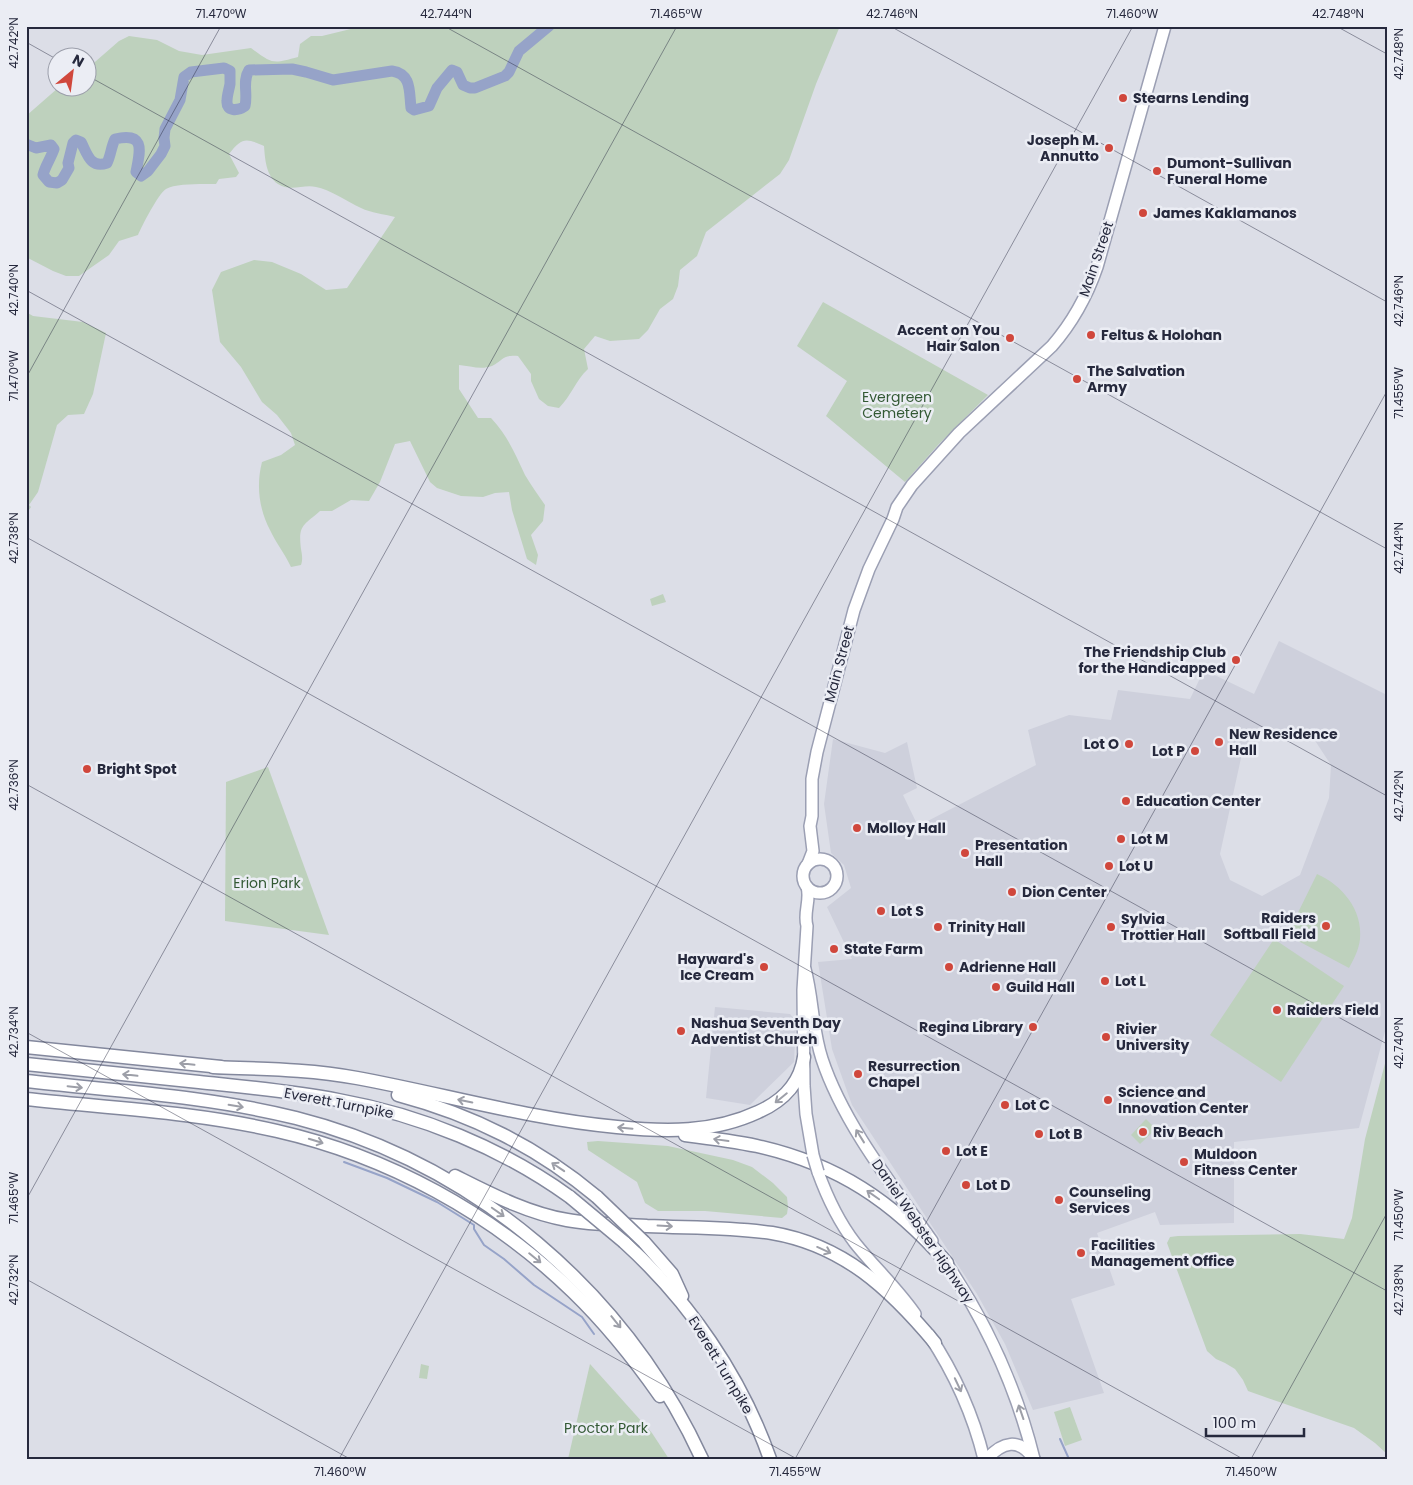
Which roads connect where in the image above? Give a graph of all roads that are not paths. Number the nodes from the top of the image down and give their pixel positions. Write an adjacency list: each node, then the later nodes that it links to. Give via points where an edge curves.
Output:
1 (1165, 26): 2 (main road, Main Street, via 1089,288 1052,346 965,427 928,467 893,519 869,569 848,629 817,752)
2 (812, 816): 3 (main road, Main Street, via 820,850); 4 (main road, Main Street, via 813,851)
3 (828, 861): 4 (main road, via 818,859); 6 (main road, via 835,868 837,878 833,887)
4 (808, 864): 5 (main road, via 803,874)
5 (807, 887): 6 (main road); 7 (main road)
6 (823, 893): 7 (main road, via 816,901)
7 (807, 926): 8 (main road, via 803,984)
8 (808, 1006): 10 (main road); 17 (main road, Daniel Webster Highway, one-way to 8, via 841,1104 821,1058)
9 (26, 1047): 12 (highway, one-way to 9)
10 (804, 1057): 15 (highway, one-way to 15, via 799,1075 788,1092 758,1113 707,1128); 19 (main road, bridge, via 805,1108 813,1155 826,1193 847,1231 904,1299)
11 (26, 1064): 18 (highway, Everett Turnpike, one-way to 11, bridge, via 624,1242 570,1198 537,1175 430,1124 332,1098)
12 (213, 1066): 15 (highway, one-way to 12, via 554,1119 338,1075); 18 (highway, one-way to 12, bridge, via 672,1274 644,1242 597,1197 512,1138 435,1106 378,1089)
13 (26, 1082): 16 (highway, Everett Turnpike, one-way to 16, via 238,1106 296,1118)
14 (26, 1099): 20 (highway, one-way to 20, via 199,1117 278,1131 359,1156 429,1188 506,1236 573,1291 647,1378)
15 (648, 1130): 17 (highway, one-way to 15, via 899,1214 861,1186 831,1171 758,1146)
16 (353, 1136): 19 (highway, one-way to 19, via 409,1155 512,1204 547,1216 583,1222 754,1231 811,1244 845,1260 876,1281); 21 (highway, Everett Turnpike, one-way to 21, via 408,1159 464,1190 518,1227 563,1265 641,1354 673,1402)
17 (947, 1263): 24 (main road, Daniel Webster Highway, one-way to 17, via 1004,1366)
18 (689, 1312): 22 (highway, Everett Turnpike, via 740,1391)
19 (934, 1343): 23 (main road, one-way to 23, via 963,1396)
20 (698, 1459)
21 (702, 1459)
22 (770, 1459)
23 (986, 1459): 24 (main road, via 999,1447 1010,1444 1023,1448)
24 (1034, 1459)

